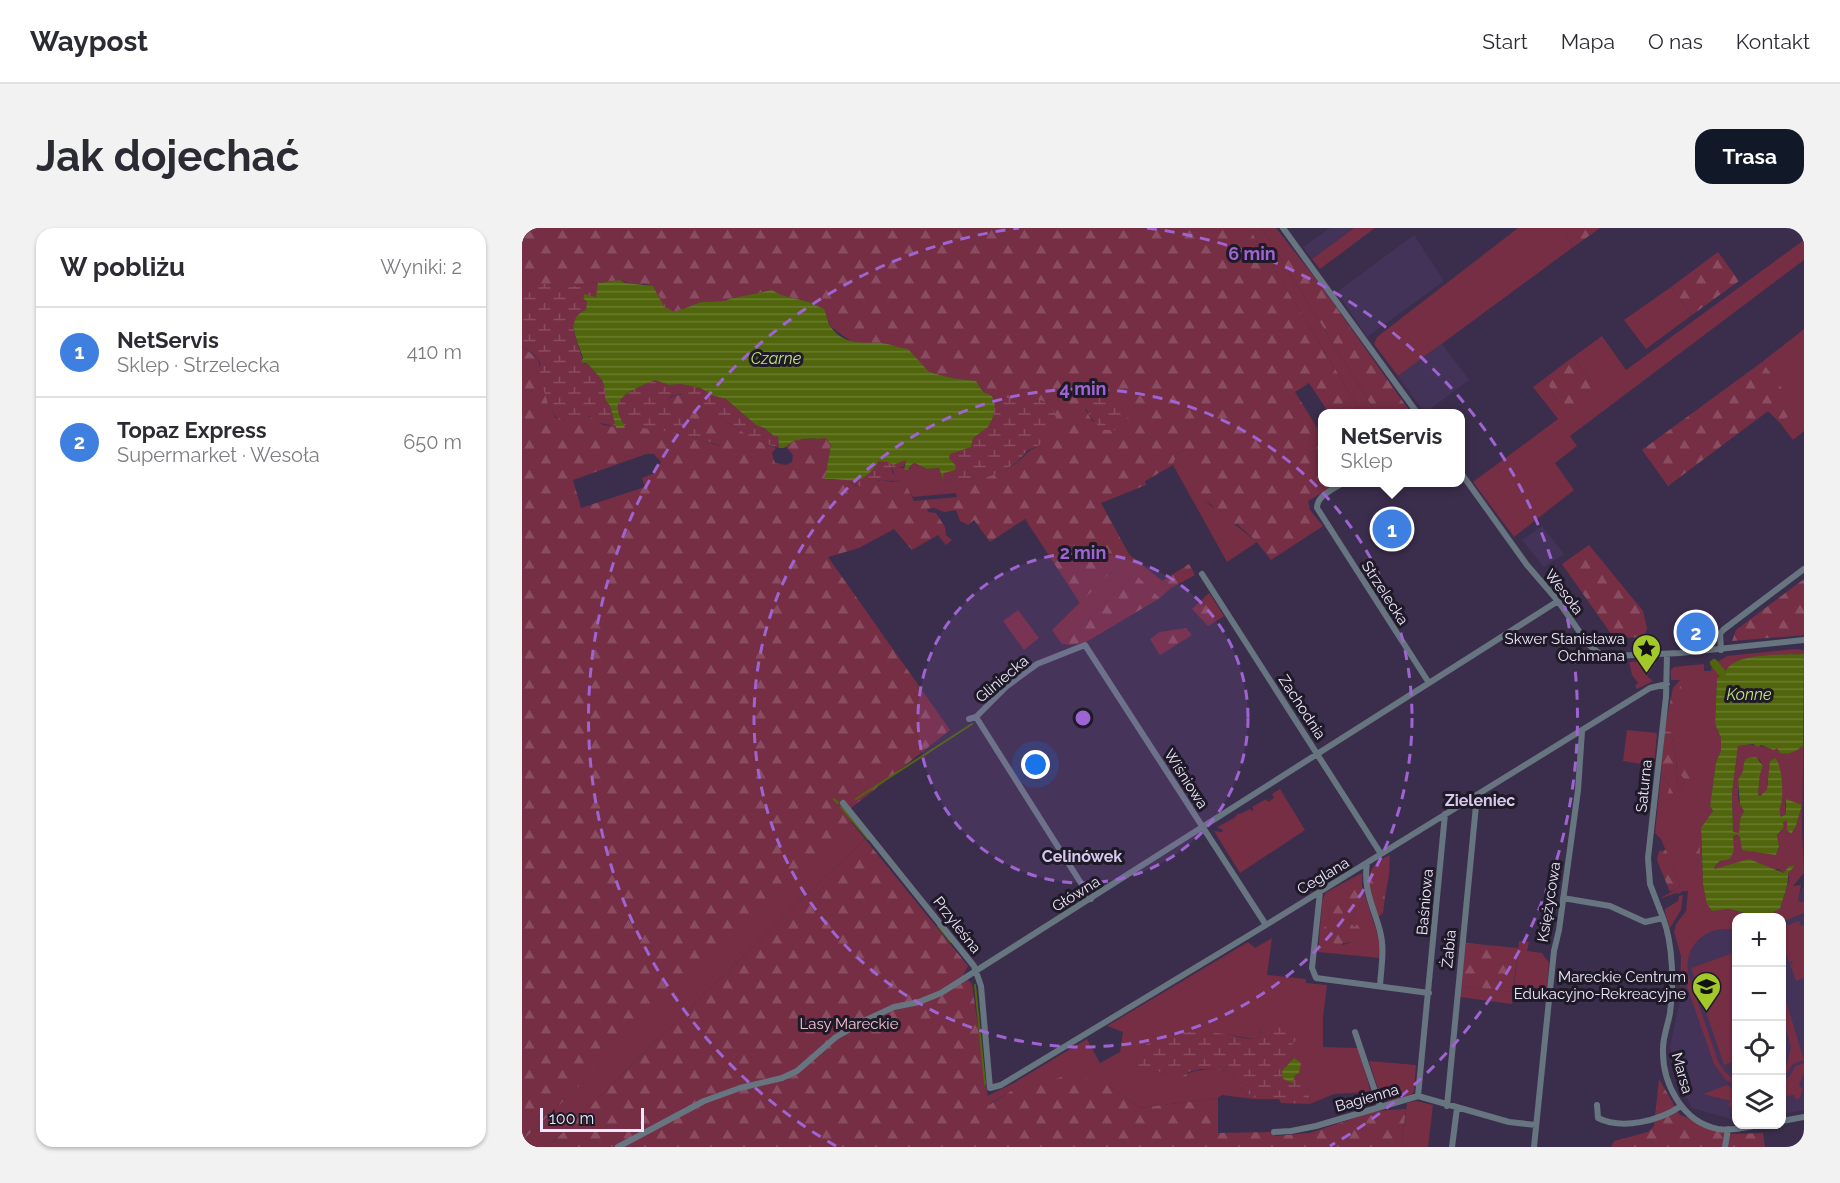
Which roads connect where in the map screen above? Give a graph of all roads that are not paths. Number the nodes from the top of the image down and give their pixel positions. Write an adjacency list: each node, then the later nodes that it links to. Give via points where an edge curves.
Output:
1 (1283, 228): 2 (street)
2 (1414, 409)
3 (1465, 479): 7 (street, Wesoła)
4 (1337, 487): 12 (street, Strzelecka, via 1320,497 1320,515)
5 (1804, 569): 10 (street, via 1723,630)
6 (1202, 574): 15 (street, Zachodnia)
7 (1558, 601): 11 (street, Wesoła, via 1588,644 1600,654); 12 (street, Główna)
8 (1804, 640): 10 (street, Wesoła)
9 (1085, 645): 19 (street, Wiśniowa); 23 (street, Gliniecka, via 1037,664 972,718)
10 (1721, 650): 11 (street, Wesoła)
11 (1667, 654): 13 (street, Saturna)
12 (1430, 683): 15 (street, Główna)
13 (1667, 684): 14 (street, Ceglana, via 1650,688); 25 (street, Saturna, via 1648,858 1650,884)
14 (1582, 732): 16 (street, Ceglana); 24 (street, Księżycowa)
15 (1317, 753): 19 (street, Główna); 20 (street, Zachodnia)
16 (1477, 795): 18 (street, Ceglana); 35 (street, Żabia)
17 (843, 803): 27 (street, Przyleśna)
18 (1445, 814): 20 (street, Ceglana); 29 (street, Baśniowa)
19 (1203, 827): 23 (street, Główna); 26 (street, Wiśniowa)
20 (1381, 854): 21 (street, Ceglana)
21 (1367, 863): 22 (street, Ceglana); 28 (street, via 1366,890 1383,950)
22 (1320, 892): 26 (street, Ceglana); 28 (street, via 1313,974 1319,979)
23 (1091, 898): 27 (street, Główna)
24 (1563, 898): 25 (street, via 1610,906 1645,922); 40 (street, Księżycowa)
25 (1663, 918): 36 (street, Marsa, via 1671,958 1670,1011 1663,1055 1672,1090)
26 (1266, 925): 31 (street, Ceglana, via 1001,1085)
27 (976, 971): 31 (street, Przyleśna, via 981,986); 44 (street, Główna, via 931,998 894,1007 866,1020 836,1037 797,1071 704,1101)
28 (1380, 986): 29 (street)
29 (1429, 993): 32 (street, Baśniowa)
30 (1354, 1032): 34 (street)
31 (990, 1088)
32 (1418, 1096): 34 (street, Bagienna); 35 (street, Bagienna)
33 (1597, 1105): 36 (street, via 1598,1118 1630,1123 1671,1113)
34 (1380, 1106): 43 (street, Bagienna, via 1316,1126)
35 (1447, 1106): 37 (street, Bagienna)
36 (1681, 1106): 41 (street, Marsa, via 1701,1123)
37 (1457, 1108): 40 (street, Bagienna); 45 (street)
38 (1804, 1117): 39 (street)
39 (1786, 1120)
40 (1536, 1125): 46 (street, Księżycowa)
41 (1728, 1129): 42 (street, Marsa); 47 (street)
42 (1732, 1129)
43 (1274, 1132)
44 (618, 1147)
45 (1452, 1147)
46 (1534, 1147)
47 (1725, 1147)

